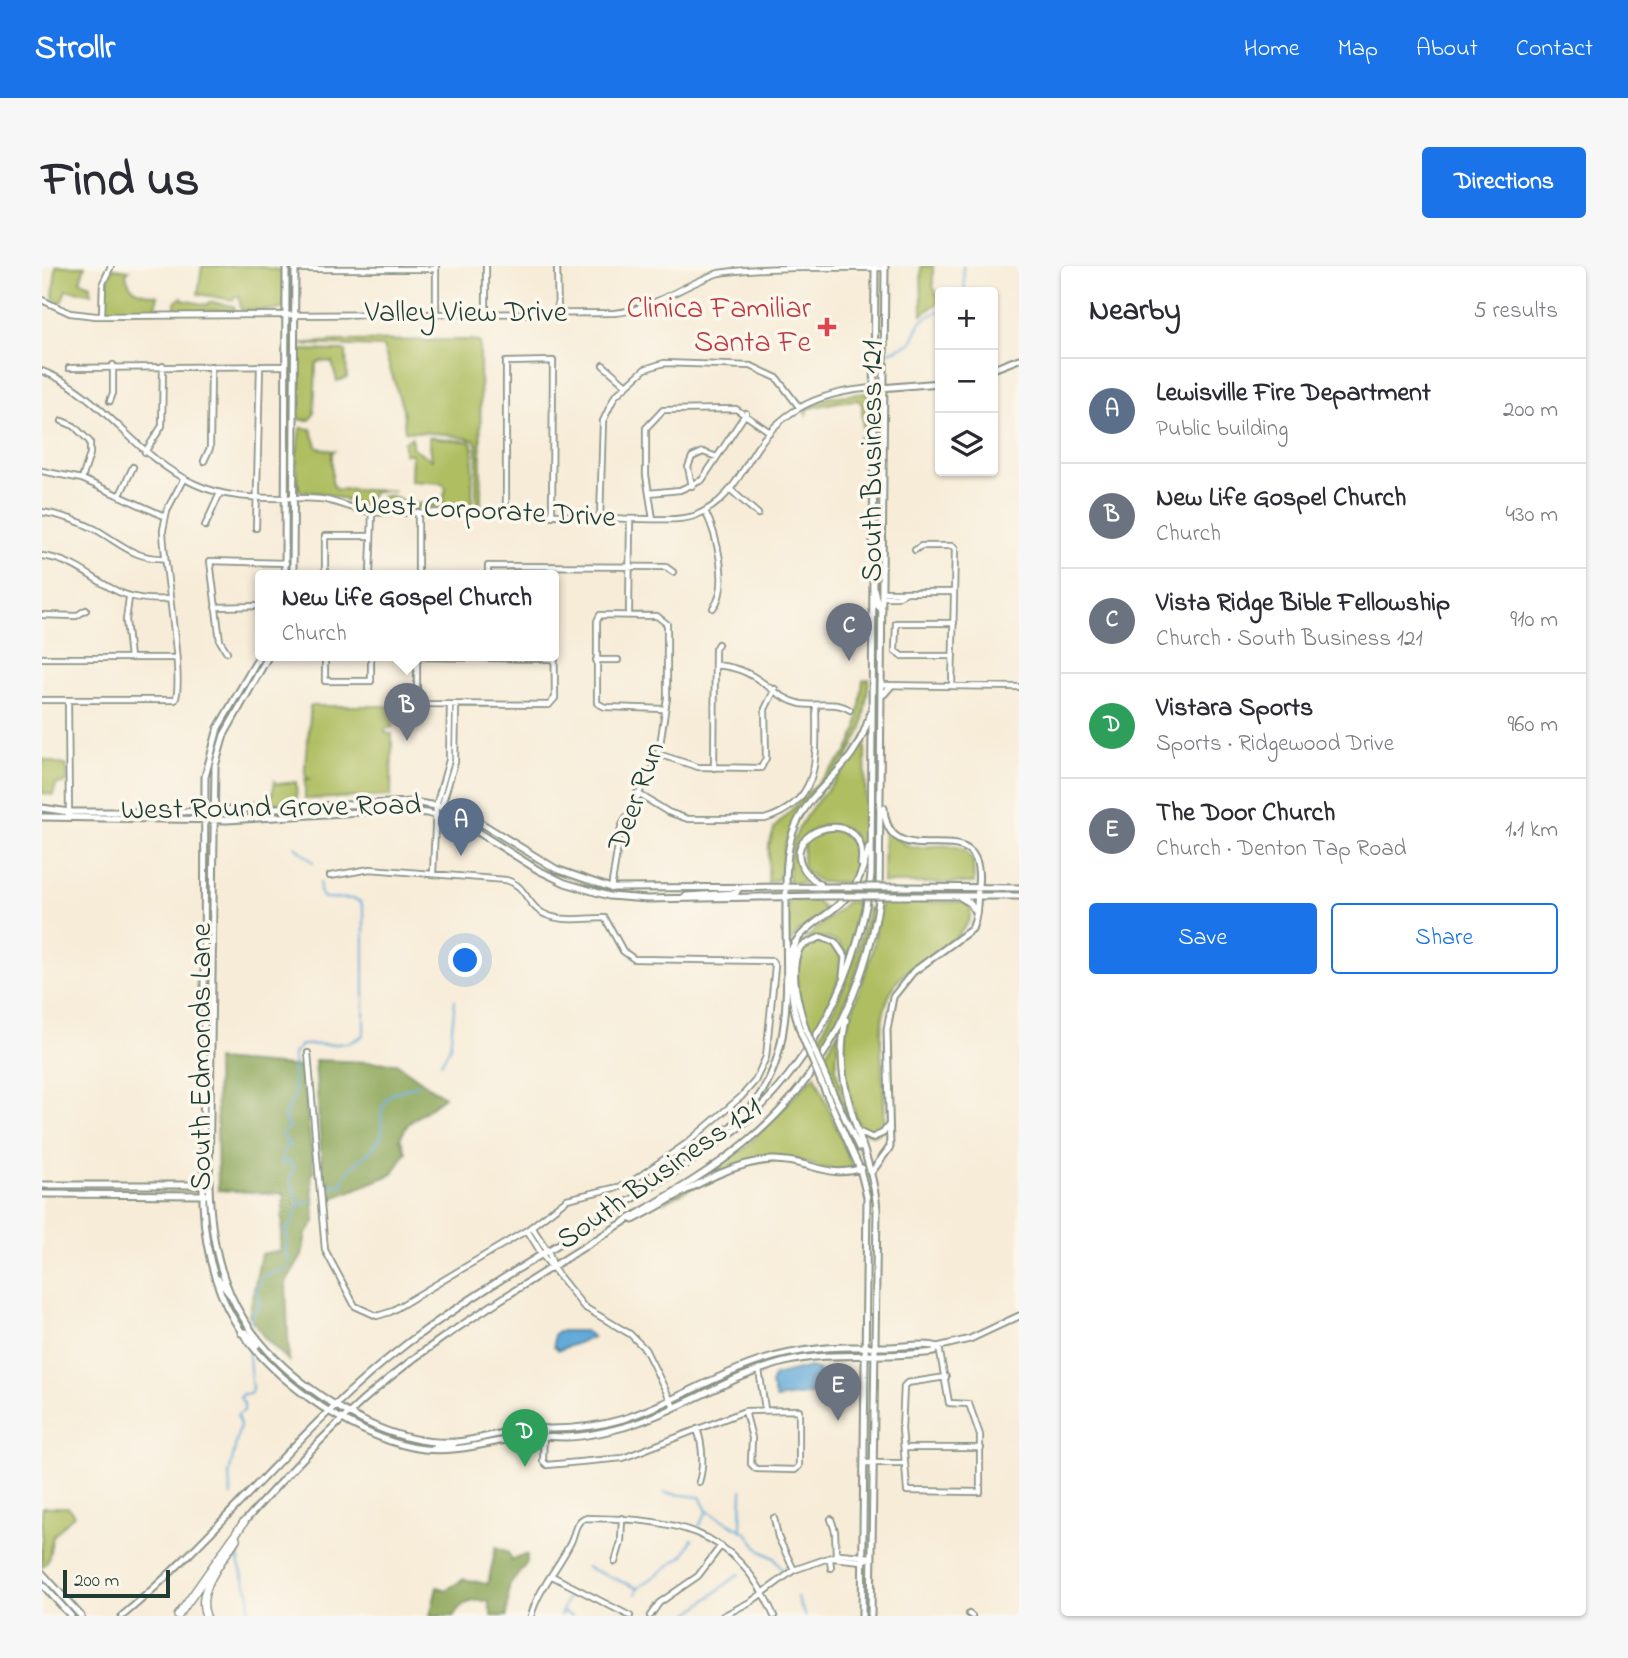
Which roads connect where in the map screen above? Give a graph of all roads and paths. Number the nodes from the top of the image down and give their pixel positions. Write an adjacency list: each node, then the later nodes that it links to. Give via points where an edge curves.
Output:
1 (111, 266): 15 (street, via 103,283)
2 (286, 266): 10 (main road)
3 (486, 266): 13 (street)
4 (557, 266): 14 (street)
5 (295, 267): 6 (street); 11 (main road)
6 (436, 267): 12 (street)
7 (875, 267): 8 (street, Valley View Drive); 14 (street, Valley View Drive, via 739,269 706,278 644,308); 28 (main road, South Business 121)
8 (885, 267): 29 (main road, South Business 121)
9 (42, 300): 15 (street, Valley View Drive, via 70,313)
10 (286, 314): 11 (street, Valley View Drive); 15 (street, Valley View Drive); 22 (main road)
11 (295, 314): 12 (street, Valley View Drive); 35 (main road)
12 (436, 314): 13 (street, Valley View Drive)
13 (486, 314): 14 (street, Valley View Drive)
14 (558, 314)
15 (102, 316)
16 (1019, 359): 23 (main road)
17 (113, 365): 19 (street); 24 (street); 30 (street)
18 (603, 365): 27 (street)
19 (163, 366): 20 (street); 37 (street, via 162,426)
20 (211, 366): 21 (street); 39 (street, via 211,448)
21 (260, 366): 22 (street); 51 (street)
22 (286, 366): 34 (main road)
23 (998, 367)
24 (68, 368)
25 (42, 371): 37 (street, West Corporate Drive, via 68,384)
26 (935, 383): 29 (main road)
27 (625, 384): 31 (street, via 645,369 664,363 751,366 780,381); 62 (street, via 608,405 603,421)
28 (875, 388): 29 (main road); 31 (street, West Corporate Drive, via 831,393); 45 (main road, South Business 121)
29 (883, 388): 46 (main road, South Business 121)
30 (110, 401)
31 (799, 407): 36 (street, West Corporate Drive)
32 (746, 414): 36 (street); 38 (street); 49 (street, via 736,409 669,409 657,415 646,428)
33 (62, 421): 43 (street, via 90,442)
34 (286, 424): 35 (main road); 53 (main road)
35 (295, 425): 52 (main road)
36 (770, 432): 47 (street, West Corporate Drive)
37 (145, 452): 42 (street, West Corporate Drive)
38 (717, 457): 44 (street, via 702,480); 44 (street, via 703,452 692,457 688,467)
39 (204, 461)
40 (133, 467): 50 (street)
41 (42, 471): 43 (street)
42 (184, 478): 48 (street, West Corporate Drive); 60 (street)
43 (82, 479): 50 (street)
44 (692, 486): 49 (street)
45 (874, 486): 46 (main road); 80 (main road, South Business 121)
46 (883, 486): 82 (main road, South Business 121)
47 (732, 491): 54 (street, West Corporate Drive); 59 (street)
48 (220, 493): 51 (street, West Corporate Drive); 65 (street)
49 (649, 493): 64 (street)
50 (120, 495): 60 (street)
51 (257, 499): 53 (street, West Corporate Drive); 66 (street)
52 (295, 499): 53 (street, West Corporate Drive); 56 (street, West Corporate Drive, via 327,500); 74 (main road)
53 (286, 500): 71 (main road)
54 (705, 511): 64 (street, West Corporate Drive, via 678,519); 87 (street, via 719,559 718,602)
55 (42, 512): 70 (street, via 95,529 140,557)
56 (372, 512): 57 (street, West Corporate Drive); 67 (street)
57 (418, 512): 58 (street, West Corporate Drive); 77 (street)
58 (506, 512): 61 (street, West Corporate Drive); 61 (street, via 506,362 553,361)
59 (758, 514)
60 (164, 516): 70 (street)
61 (552, 516): 62 (street, West Corporate Drive)
62 (600, 519): 63 (street, West Corporate Drive)
63 (630, 519): 64 (street, West Corporate Drive); 72 (street)
64 (653, 519)
65 (205, 526)
66 (257, 528)
67 (370, 536): 75 (street, via 325,536); 76 (street)
68 (915, 550): 81 (street, via 921,545 953,546)
69 (42, 556): 83 (street, via 71,564)
70 (165, 558): 84 (street)
71 (286, 563): 73 (main road); 86 (street, via 210,561)
72 (629, 566): 78 (street, via 488,566); 79 (street, via 666,567); 90 (street)
73 (285, 570)
74 (293, 570)
75 (325, 570)
76 (370, 570)
77 (418, 570)
78 (488, 570)
79 (673, 572)
80 (873, 589): 89 (main road); 107 (main road, South Business 121)
81 (954, 592): 82 (street); 92 (street)
82 (881, 594): 89 (main road, South Business 121)
83 (130, 598): 84 (street); 97 (street, via 126,620)
84 (169, 599): 98 (street)
85 (255, 606): 86 (street)
86 (215, 607): 94 (street, via 220,641)
87 (713, 608)
88 (86, 610): 91 (street, via 76,616)
89 (882, 610): 111 (main road, South Business 121)
90 (629, 613): 99 (street, via 598,616); 122 (street, Deer Run, via 666,621)
91 (42, 615)
92 (954, 623): 95 (street); 95 (street, via 896,623 895,651 902,656)
93 (718, 644): 108 (street)
94 (227, 652)
95 (953, 656): 113 (street)
96 (42, 658): 97 (street)
97 (130, 658): 98 (street)
98 (176, 658): 118 (street, via 175,700)
99 (596, 660): 100 (street); 122 (street, via 599,705)
100 (618, 660)
101 (256, 661): 109 (main road, South Edmonds Lane)
102 (266, 661): 110 (main road, South Edmonds Lane)
103 (325, 661): 104 (street, via 325,681 371,681)
104 (371, 661)
105 (417, 661): 120 (street, via 420,704)
106 (555, 661): 120 (street, via 553,703)
107 (873, 663): 111 (main road); 116 (main road, South Business 121)
108 (715, 665): 115 (street, via 743,669); 129 (street)
109 (246, 679): 110 (main road); 125 (main road, South Edmonds Lane)
110 (253, 684): 126 (main road, South Edmonds Lane)
111 (881, 685): 112 (street); 119 (main road, South Business 121)
112 (891, 685): 113 (street); 119 (main road)
113 (952, 687): 114 (street)
114 (1019, 687)
115 (775, 689): 121 (street, via 798,704); 129 (street, via 765,709 765,764 761,768)
116 (872, 696): 124 (main road, South Business 121); 141 (main road, via 863,737 848,763 808,805 792,836)
117 (42, 700): 118 (street)
118 (68, 701): 136 (street)
119 (881, 703): 127 (main road, South Business 121)
120 (453, 705): 131 (street, via 456,755)
121 (816, 705): 123 (street, via 843,705); 130 (street, via 813,777 790,807 775,816 688,818)
122 (665, 709): 128 (street, Deer Run)
123 (850, 710)
124 (872, 734): 127 (main road); 140 (main road, South Business 121)
125 (214, 738): 126 (main road); 133 (main road, South Edmonds Lane, via 205,776)
126 (221, 741): 134 (main road, South Edmonds Lane)
127 (881, 752): 142 (main road, via 885,816 891,829 916,845 967,847); 167 (main road, South Business 121, via 879,901 872,943)
128 (658, 754): 129 (street); 130 (street, Deer Run)
129 (714, 768)
130 (637, 793): 147 (street, Deer Run, via 621,827)
131 (439, 807): 134 (main road, West Round Grove Road, via 397,802); 135 (street); 147 (main road, West Round Grove Road, via 488,827 569,876)
132 (42, 808): 136 (main road, West Round Grove Road)
133 (204, 811): 134 (main road, West Round Grove Road); 136 (main road, West Round Grove Road); 139 (main road, South Edmonds Lane)
134 (212, 811): 138 (main road, South Edmonds Lane)
135 (438, 815): 138 (main road, West Round Grove Road, via 394,810); 143 (street); 154 (main road, West Round Grove Road, via 479,831 551,876)
136 (69, 816): 137 (main road, West Round Grove Road); 139 (main road, West Round Grove Road)
137 (42, 817)
138 (212, 819): 139 (main road, West Round Grove Road); 170 (main road, South Edmonds Lane)
139 (204, 820): 169 (main road, South Edmonds Lane)
140 (871, 841): 145 (main road); 165 (main road, South Business 121, via 865,914)
141 (786, 866): 149 (main road, via 778,883); 150 (main road)
142 (979, 870): 151 (main road); 152 (main road)
143 (433, 873): 144 (street, via 370,869); 187 (street, via 512,882 540,911 553,917 605,918 623,951 634,959 767,960 775,966 766,1057 749,1089 688,1143 626,1185 573,1197)
144 (330, 876)
145 (855, 884): 146 (main road, via 862,858 858,842 846,830 827,826 806,838 800,852 802,867); 164 (main road, via 829,914)
146 (823, 887): 150 (main road, West Round Grove Road); 151 (main road, West Round Grove Road, bridge)
147 (611, 888): 148 (main road, West Round Grove Road); 154 (street, Deer Run)
148 (739, 888): 149 (main road, West Round Grove Road); 161 (main road, via 736,893)
149 (760, 888): 150 (main road, West Round Grove Road)
150 (786, 888): 160 (main road)
151 (978, 888): 152 (main road, West Round Grove Road); 156 (main road)
152 (994, 888): 153 (main road, West Round Grove Road)
153 (1019, 888)
154 (609, 896): 161 (main road, West Round Grove Road)
155 (951, 896): 156 (main road, West Round Grove Road); 160 (main road, West Round Grove Road, bridge); 163 (main road, via 970,903)
156 (977, 896): 157 (main road, West Round Grove Road); 163 (main road)
157 (993, 896): 158 (main road, West Round Grove Road); 163 (main road, via 981,902)
158 (1019, 896)
159 (760, 897): 160 (main road, West Round Grove Road); 161 (main road, West Round Grove Road); 162 (main road, via 779,902)
160 (786, 897): 162 (main road)
161 (680, 898)
162 (785, 912): 166 (main road)
163 (976, 914): 173 (main road, via 968,934 913,972 893,998 887,1030)
164 (799, 936): 166 (main road, via 790,949); 168 (main road, via 791,980 794,1012)
165 (843, 985): 168 (main road, via 845,957 835,942 821,937 801,946 796,979); 175 (main road, South Business 121, via 813,1042 776,1093)
166 (785, 997): 175 (main road, via 782,1047 772,1075 744,1115 711,1142)
167 (848, 1013): 174 (main road, via 840,1064); 188 (main road, South Business 121, via 811,1074 750,1139)
168 (804, 1031): 172 (main road, bridge)
169 (204, 1049): 170 (main road); 183 (main road, South Edmonds Lane)
170 (212, 1051): 183 (main road, South Edmonds Lane)
171 (308, 1053): 187 (street, via 323,1244 333,1270 359,1310 377,1316 390,1312)
172 (825, 1082): 176 (main road); 179 (main road)
173 (890, 1122): 174 (main road, via 883,1133 872,1138); 177 (main road, via 889,1152)
174 (855, 1130): 176 (main road)
175 (710, 1148): 189 (main road, South Business 121)
176 (863, 1153): 178 (main road)
177 (880, 1159): 178 (main road); 181 (main road)
178 (867, 1166): 179 (main road); 181 (main road)
179 (860, 1168): 180 (main road); 182 (main road)
180 (848, 1173): 182 (main road); 188 (main road, via 835,1174 786,1160 740,1166)
181 (870, 1174): 192 (main road, via 877,1209)
182 (864, 1182): 191 (main road)
183 (206, 1184): 184 (main road); 186 (main road, South Edmonds Lane)
184 (42, 1185)
185 (42, 1194): 186 (main road)
186 (206, 1195): 193 (main road, South Edmonds Lane, via 205,1246); 194 (main road, South Edmonds Lane)
187 (530, 1228): 189 (street)
188 (598, 1238): 190 (main road, South Business 121)
189 (546, 1254): 190 (street); 207 (main road, South Business 121, via 417,1336)
190 (553, 1266): 206 (street, via 584,1307 638,1341); 212 (main road, South Business 121, via 438,1341)
191 (866, 1271): 192 (main road); 198 (main road)
192 (877, 1272): 199 (main road)
193 (214, 1275): 194 (main road); 196 (main road, South Edmonds Lane)
194 (230, 1295): 197 (main road, South Edmonds Lane)
195 (1019, 1316): 200 (main road, via 970,1339)
196 (241, 1333): 197 (main road, via 246,1332); 210 (main road, South Edmonds Lane, via 279,1376)
197 (260, 1345): 207 (main road, South Edmonds Lane, via 299,1380)
198 (866, 1347): 199 (main road); 201 (main road); 203 (main road, via 806,1349)
199 (876, 1347): 200 (main road); 202 (main road)
200 (938, 1347): 202 (main road, via 934,1352); 205 (street)
201 (866, 1356): 202 (main road); 204 (main road, via 801,1359); 225 (main road)
202 (875, 1356): 225 (main road)
203 (760, 1361): 204 (main road); 206 (main road)
204 (759, 1370): 208 (main road); 209 (street)
205 (946, 1377): 222 (street, via 904,1386); 223 (street, via 949,1403 969,1404)
206 (670, 1399): 208 (street); 214 (main road, via 606,1423)
207 (335, 1403): 210 (main road, South Business 121); 212 (main road, South Edmonds Lane)
208 (674, 1407): 217 (main road, via 599,1433)
209 (765, 1409): 211 (street); 211 (street, via 799,1409 799,1466 795,1470 756,1469 751,1464 752,1438)
210 (327, 1410): 213 (main road, South Edmonds Lane); 245 (main road, South Business 121, via 184,1561)
211 (745, 1411): 215 (street)
212 (349, 1412): 213 (main road, South Business 121); 219 (main road, South Edmonds Lane, via 378,1428)
213 (340, 1418): 218 (main road, South Edmonds Lane); 231 (main road, South Business 121)
214 (544, 1429): 216 (main road); 217 (street)
215 (697, 1429): 217 (street, via 623,1458 578,1465 547,1465); 227 (street, via 701,1439)
216 (500, 1434): 220 (main road); 221 (main road)
217 (544, 1437): 221 (main road)
218 (385, 1438): 219 (main road, via 417,1444); 224 (main road)
219 (425, 1441): 220 (main road)
220 (456, 1442): 224 (main road)
221 (480, 1445): 224 (main road)
222 (906, 1448): 223 (street); 226 (street)
223 (981, 1448): 226 (street, via 977,1494 907,1492)
224 (428, 1449)
225 (869, 1463): 226 (street); 234 (main road); 235 (main road)
226 (905, 1463)
227 (699, 1482)
228 (622, 1518): 232 (street, via 669,1523); 236 (street); 240 (street, via 580,1519)
229 (774, 1518): 238 (street)
230 (831, 1519): 233 (street)
231 (244, 1522): 246 (highway); 247 (highway, via 204,1592)
232 (720, 1547): 242 (street, via 747,1571); 250 (street, via 698,1576 669,1595)
233 (833, 1557): 235 (street); 237 (street); 238 (street)
234 (872, 1557): 235 (street); 254 (main road)
235 (863, 1558): 253 (main road)
236 (615, 1562)
237 (831, 1568)
238 (794, 1570): 242 (street)
239 (42, 1573): 244 (main road)
240 (552, 1576): 248 (street); 249 (street)
241 (42, 1584): 243 (main road)
242 (762, 1593): 251 (street); 252 (street)
243 (71, 1616)
244 (81, 1616)
245 (122, 1616)
246 (178, 1616)
247 (206, 1616)
248 (531, 1616)
249 (630, 1616)
250 (650, 1616)
251 (723, 1616)
252 (774, 1616)
253 (862, 1616)
254 (871, 1616)

